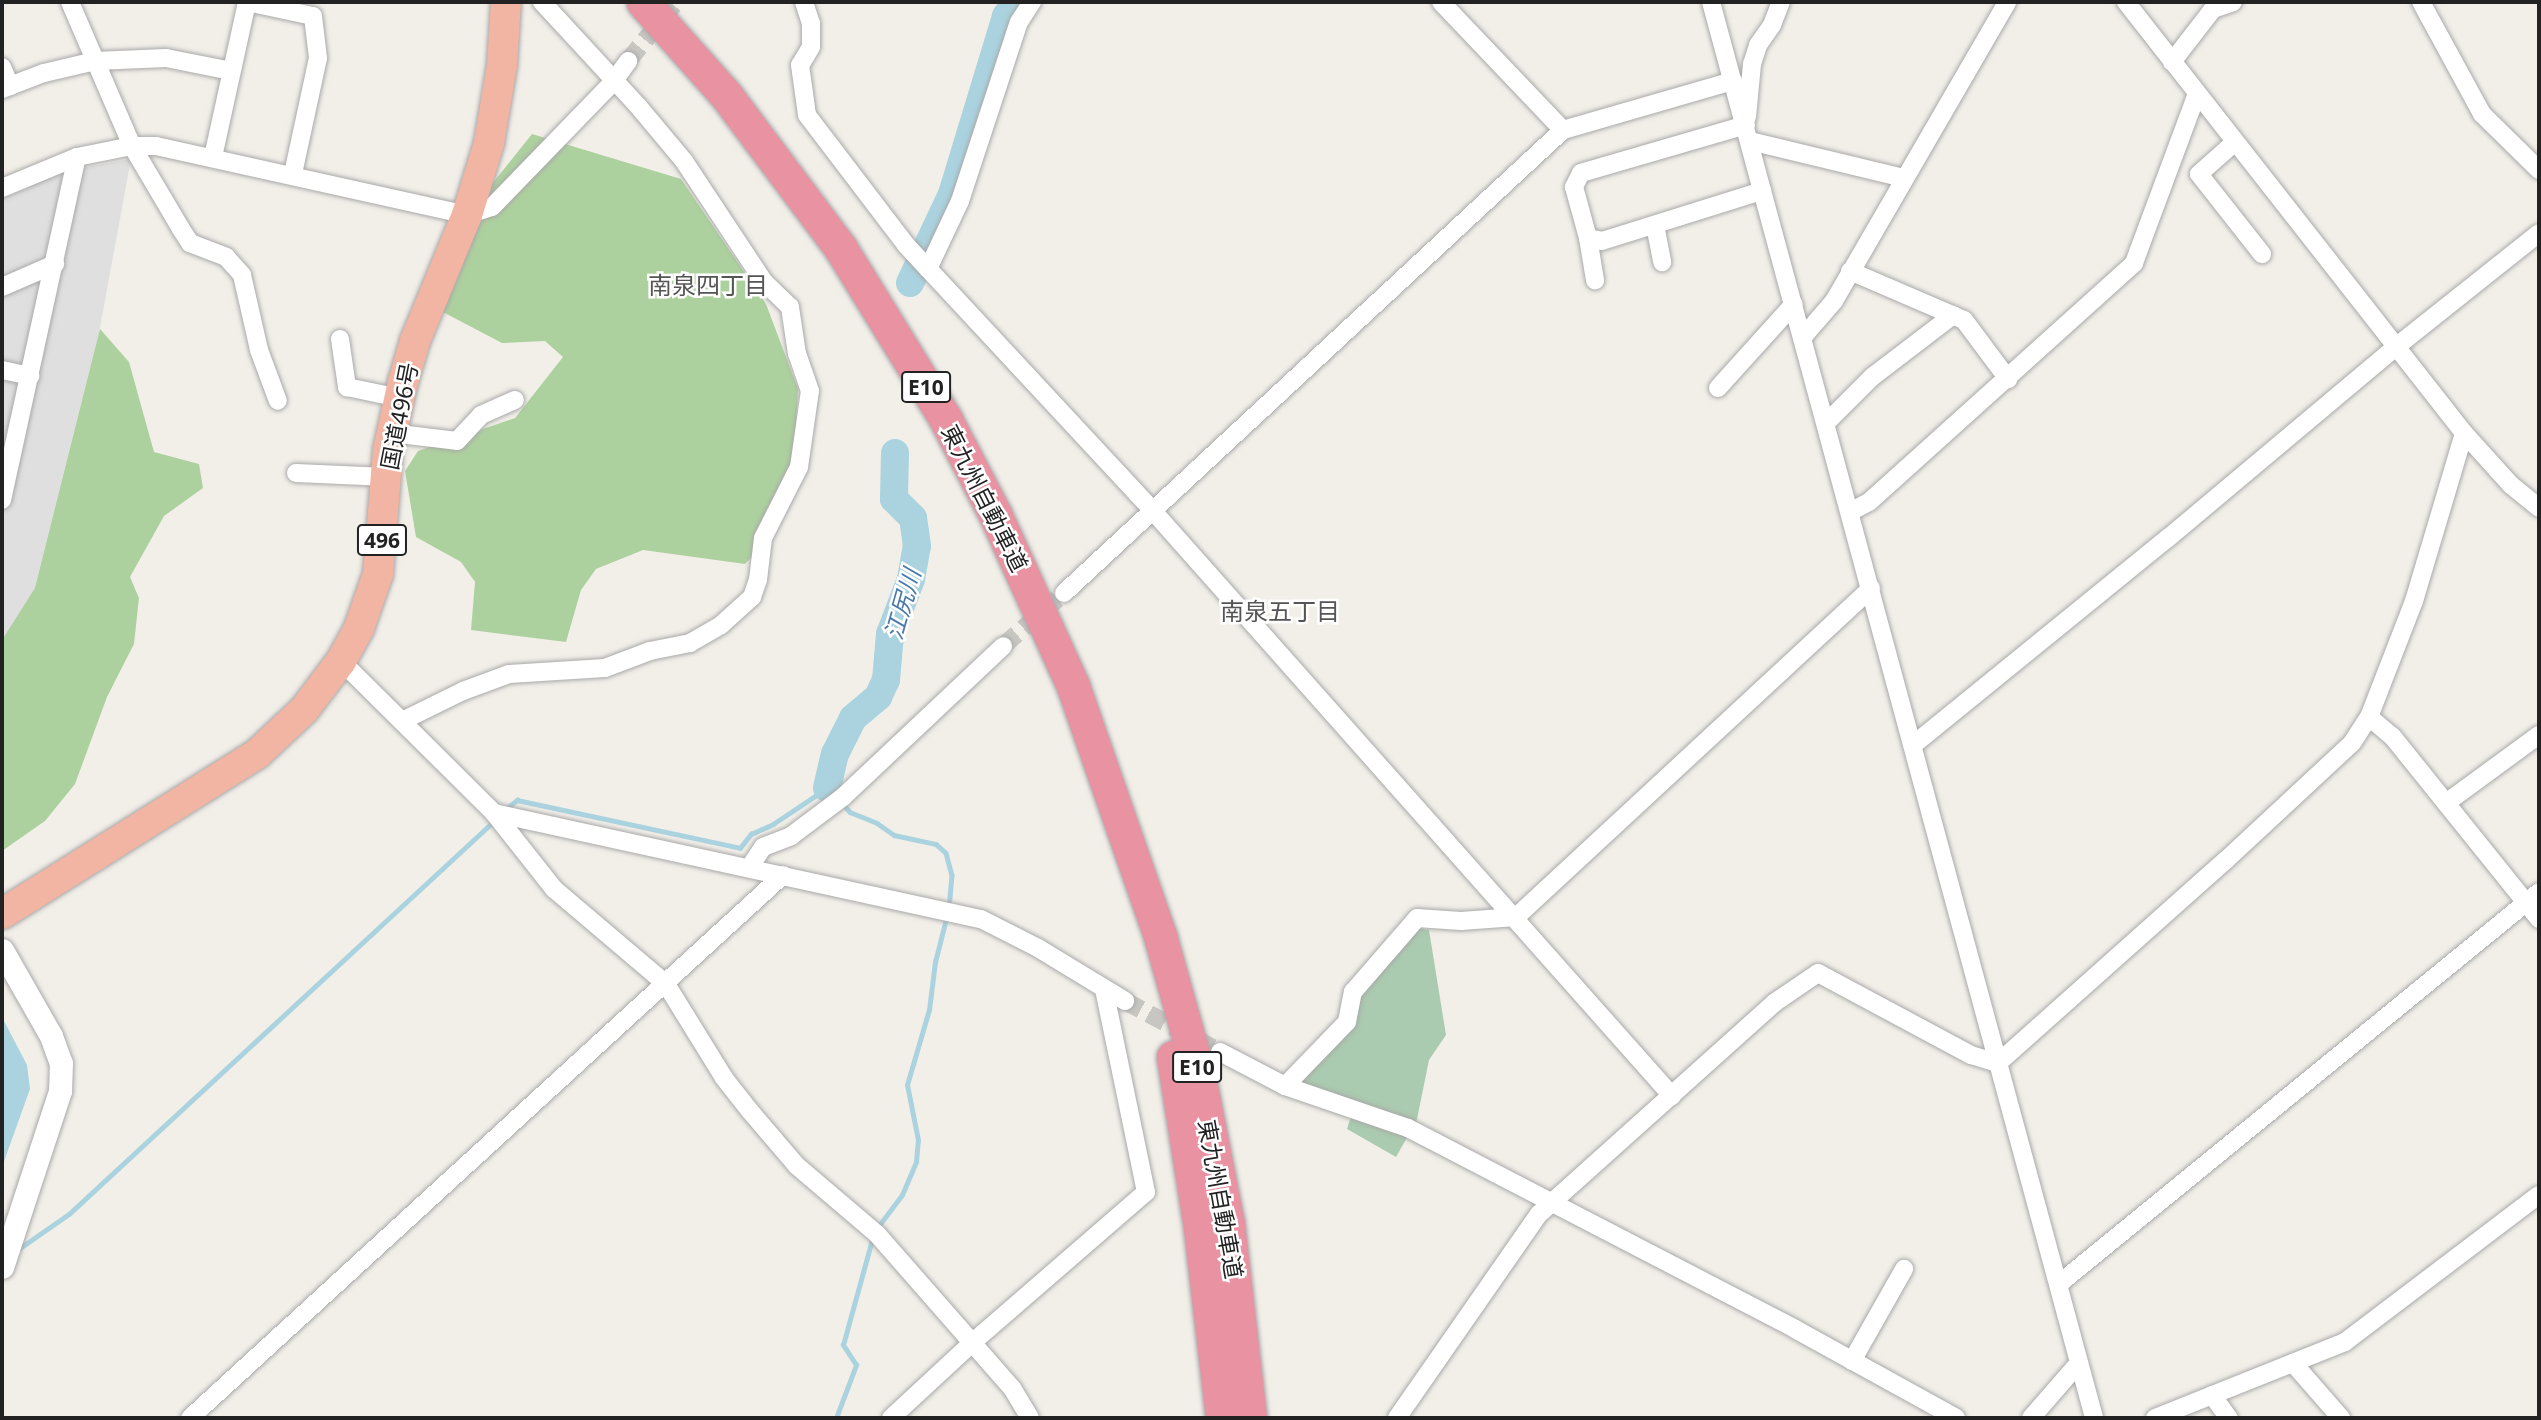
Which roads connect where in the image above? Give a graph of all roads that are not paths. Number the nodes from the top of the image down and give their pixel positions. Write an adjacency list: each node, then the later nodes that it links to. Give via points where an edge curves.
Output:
1 (70, 2): 15 (street)
2 (247, 2): 19 (street); 31 (street, via 313,16 318,58)
3 (506, 2): 35 (highway, 国道496号 / 496, via 502,65 489,143)
4 (542, 2): 21 (street)
5 (643, 2): 78 (highway, 東九州自動車道 / E10, via 726,95 784,170 841,249 946,420 1057,648)
6 (804, 2): 42 (street, via 811,23 811,47 800,65 807,115)
7 (1031, 2): 42 (street, via 1019,22 960,201)
8 (1441, 2): 24 (street)
9 (1781, 2): 25 (street, via 1752,64)
10 (2007, 2): 32 (street)
11 (2126, 2): 17 (street)
12 (2233, 2): 17 (street, via 2213,9)
13 (2421, 2): 30 (street, via 2482,114)
14 (1715, 6): 20 (street)
15 (95, 61): 19 (street, via 166,58); 22 (street); 27 (street)
16 (628, 61): 21 (street)
17 (2172, 62): 23 (street)
18 (2, 67): 22 (street)
19 (231, 71): 29 (street)
20 (1733, 81): 24 (street); 25 (street)
21 (613, 82): 35 (street, via 492,207); 73 (street, via 684,161 764,282 790,307 797,354 810,391 799,467 764,538 752,597 721,625 690,643 650,650 605,668 509,674)
22 (6, 87)
23 (2197, 94): 26 (street); 53 (street, via 2134,263)
24 (1563, 130): 66 (street)
25 (1748, 133): 32 (street); 34 (street); 38 (street, via 1581,173 1574,187)
26 (2235, 142): 39 (street, via 2199,174); 50 (street)
27 (132, 146): 28 (street); 29 (street); 57 (street, via 190,243 226,257 243,275 259,350)
28 (77, 157): 33 (street); 41 (street)
29 (212, 157): 31 (street)
30 (2539, 170)
31 (293, 174): 35 (street)
32 (1904, 178): 43 (street)
33 (2, 188)
34 (1762, 191): 36 (street); 46 (street)
35 (467, 215): 55 (highway, 国道496号 / 496, via 415,341)
36 (1655, 225): 38 (street, via 1602,241); 40 (street)
37 (2539, 233): 50 (street)
38 (1588, 238): 44 (street)
39 (2262, 254)
40 (1662, 262)
41 (55, 264): 45 (street); 52 (street)
42 (929, 269): 66 (street)
43 (1850, 271): 47 (street); 48 (street, via 1835,301)
44 (1595, 280)
45 (2, 287)
46 (1794, 304): 48 (street); 54 (street)
47 (1953, 315): 53 (street, via 1964,320); 58 (street, via 1872,377)
48 (1803, 337): 58 (street)
49 (340, 339): 55 (street, via 347,387)
50 (2397, 346): 60 (street); 75 (street)
51 (2, 370): 52 (street)
52 (30, 376): 61 (street)
53 (2008, 380): 67 (street, via 1869,502)
54 (1718, 388)
55 (399, 398): 59 (highway, 国道496号 / 496)
56 (515, 400): 59 (street, via 481,415 457,441)
57 (278, 401)
58 (1826, 423): 67 (street)
59 (391, 433): 63 (highway, 国道496号 / 496)
60 (2464, 433): 65 (street, via 2511,485); 72 (street, via 2414,601)
61 (7, 452): 64 (street)
62 (296, 472): 63 (street)
63 (387, 477): 71 (highway, 国道496号 / 496, via 378,574 359,628)
64 (2, 500)
65 (2539, 508)
66 (1153, 511): 69 (street); 83 (street)
67 (1850, 512): 68 (street)
68 (1871, 588): 75 (street); 83 (street)
69 (1064, 593)
70 (1003, 646): 79 (street, via 844,797 791,836 763,847)
71 (341, 661): 73 (street); 82 (highway, 国道496号 / 496, via 304,710 257,754)
72 (2369, 717): 76 (street, via 2392,736); 90 (street, via 2352,743)
73 (401, 722): 77 (street)
74 (2539, 735): 76 (street)
75 (1913, 745): 90 (street)
76 (2446, 803): 81 (street)
77 (494, 813): 79 (street); 86 (street, via 554,889)
78 (1122, 823): 106 (highway, 東九州自動車道 / E10, via 1176,1075); 107 (highway, 東九州自動車道 / E10, via 1198,1071 1228,1224)
79 (749, 868): 80 (street)
80 (783, 876): 86 (street); 87 (street, via 981,919)
81 (2533, 897): 84 (street); 97 (street)
82 (2, 914)
83 (1516, 917): 91 (street, via 1418,918 1353,992 1347,1022); 92 (street)
84 (2539, 919)
85 (2, 950): 95 (street, via 51,1036 61,1063 61,1091)
86 (667, 984): 98 (street, via 724,1078 781,1148 877,1234); 103 (street)
87 (1104, 989): 88 (street); 98 (street, via 1146,1192)
88 (1125, 1001)
89 (1220, 1052): 91 (street)
90 (1998, 1063): 92 (street, via 1971,1055 1818,973 1774,1003); 97 (street)
91 (1285, 1086): 94 (street, via 1408,1128)
92 (1672, 1096): 94 (street)
93 (2539, 1195): 100 (street, via 2345,1342)
94 (1551, 1204): 99 (street); 108 (street, via 1539,1214)
95 (2, 1267)
96 (1904, 1269): 99 (street)
97 (2060, 1283): 101 (street)
98 (973, 1342): 104 (street); 105 (street, via 1012,1388)
99 (1852, 1361): 109 (street)
100 (2293, 1363): 102 (street); 114 (street)
101 (2078, 1364): 110 (street); 111 (street)
102 (2212, 1395): 112 (street); 113 (street)
103 (190, 1418)
104 (891, 1418)
105 (1030, 1418)
106 (1222, 1418)
107 (1250, 1418)
108 (1397, 1418)
109 (1956, 1418)
110 (2031, 1418)
111 (2094, 1418)
112 (2155, 1418)
113 (2229, 1418)
114 (2341, 1418)

